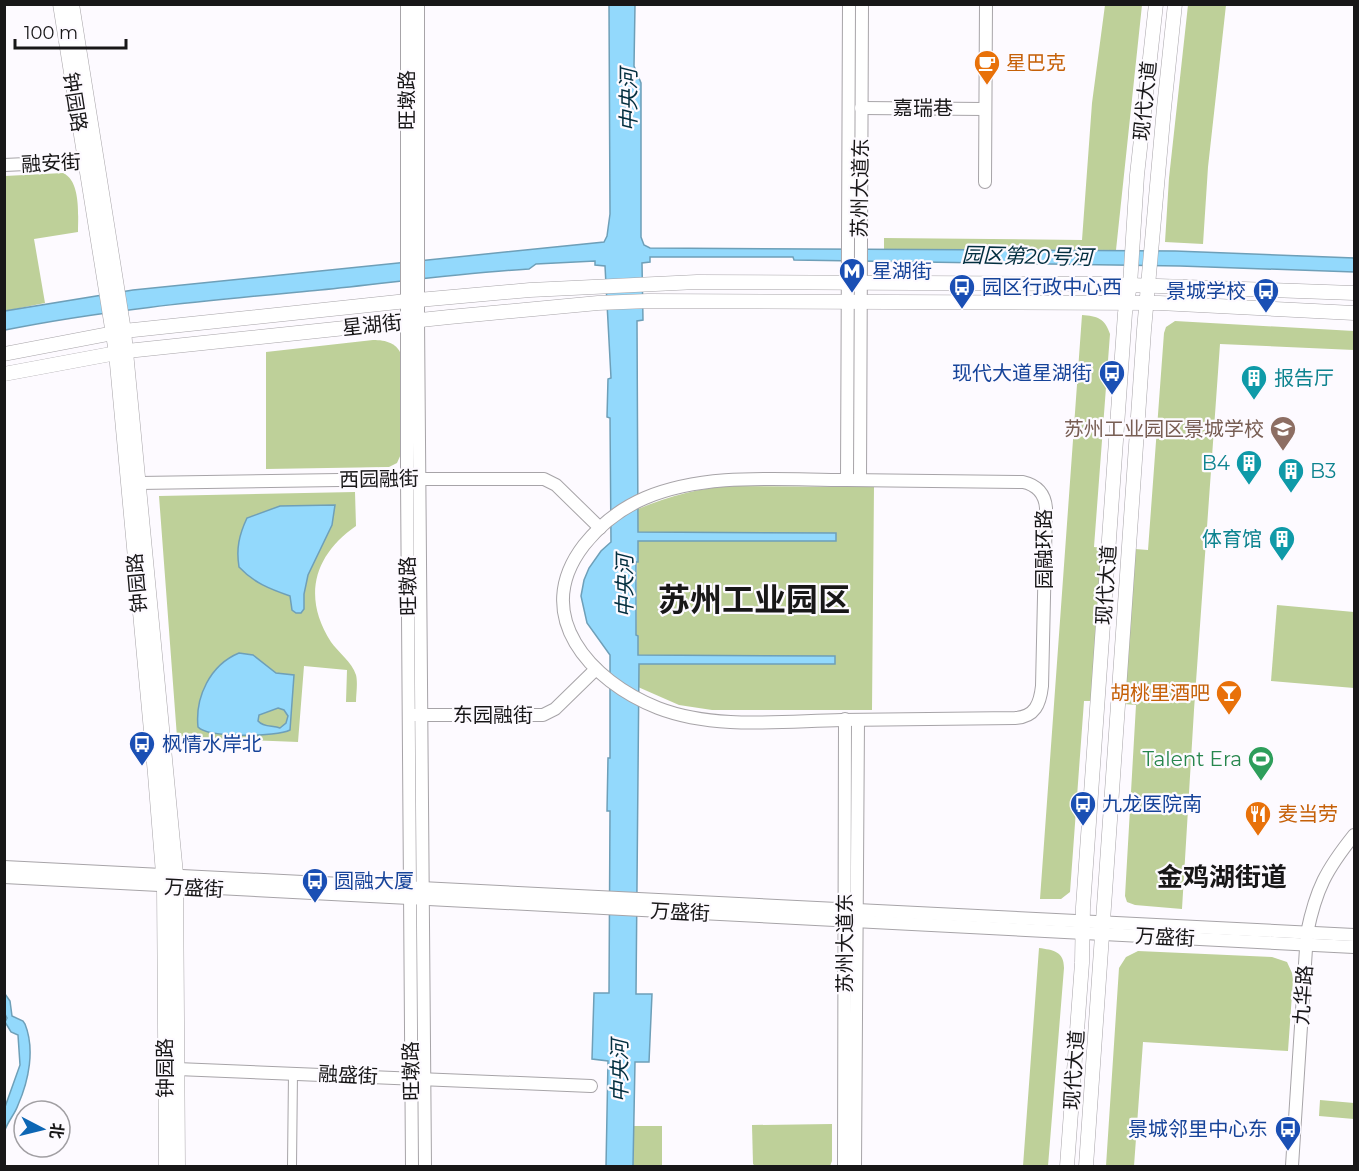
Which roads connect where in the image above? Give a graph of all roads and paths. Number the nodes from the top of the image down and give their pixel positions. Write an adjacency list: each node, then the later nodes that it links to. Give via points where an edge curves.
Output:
1 (60, 4): 12 (main road, 钟园路)
2 (72, 4): 12 (main road, 钟园路)
3 (407, 4): 15 (main road, 旺墩路)
4 (418, 4): 15 (main road, 旺墩路)
5 (849, 4): 16 (main road, 苏州大道东, via 846,267)
6 (862, 4): 10 (main road, 苏州大道东)
7 (986, 4): 11 (main road)
8 (1156, 4): 17 (main road, 现代大道, via 1137,175)
9 (1175, 4): 18 (main road, 现代大道)
10 (861, 108): 11 (main road, 嘉瑞巷); 16 (main road, 苏州大道东, via 860,265)
11 (986, 109): 14 (main road)
12 (91, 161): 13 (main road, 融安街); 26 (main road, 钟园路)
13 (4, 165)
14 (986, 182)
15 (412, 255): 20 (main road, 旺墩路)
16 (853, 282): 17 (main road, 星湖街); 20 (main road, 星湖街, via 735,281 530,290); 21 (main road, 苏州大道东)
17 (1130, 285): 18 (main road, 星湖街); 22 (main road, 现代大道)
18 (1149, 285): 19 (main road, 星湖街); 23 (main road, 现代大道)
19 (1354, 293)
20 (412, 301): 25 (main road, 旺墩路); 26 (main road, 星湖街)
21 (853, 302): 22 (main road, 星湖街); 25 (main road, 星湖街, via 598,303); 31 (main road, 苏州大道东); 32 (main road, 苏州大道东)
22 (1127, 303): 23 (main road, 星湖街); 45 (main road, 现代大道)
23 (1147, 303): 24 (main road, 星湖街); 46 (main road, 现代大道)
24 (1354, 313)
25 (412, 321): 27 (main road, 星湖街); 30 (main road, 旺墩路)
26 (119, 332): 27 (main road, 钟园路); 28 (main road, 星湖街)
27 (121, 352): 29 (main road, 星湖街); 33 (main road, 钟园路); 42 (main road, 钟园路)
28 (4, 354)
29 (4, 374)
30 (413, 478): 33 (main road, 西园融街); 34 (main road, 西园融街, via 544,479); 36 (main road, 旺墩路)
31 (847, 480): 32 (main road, 园融环路); 34 (main road, 园融环路, via 685,486 643,498)
32 (860, 480): 38 (main road, 园融环路, via 1023,482 1041,492 1046,508 1042,686 1035,711 1018,718)
33 (139, 483): 42 (main road, 钟园路)
34 (604, 524): 35 (main road, 园融环路, via 572,563 563,593 569,633)
35 (598, 671): 36 (main road, 东园融街, via 543,715); 37 (main road, 园融环路, via 643,702 668,712 710,719)
36 (415, 715): 43 (main road, 旺墩路)
37 (845, 720): 38 (main road, 园融环路); 44 (main road, 苏州大道东)
38 (858, 720): 44 (main road, 苏州大道东)
39 (1354, 835): 48 (main road, 九华路, via 1323,879)
40 (4, 867): 42 (main road, 万盛街, via 135,874)
41 (4, 877): 42 (main road, 万盛街)
42 (170, 880): 43 (main road, 万盛街); 50 (main road, 钟园路); 55 (main road, 钟园路)
43 (416, 893): 44 (main road, 万盛街); 52 (main road, 旺墩路); 53 (main road, 旺墩路)
44 (851, 915): 45 (main road, 万盛街); 60 (main road, 苏州大道东); 61 (main road, 苏州大道东)
45 (1082, 928): 46 (main road, 万盛街); 62 (main road, 现代大道)
46 (1104, 928): 48 (main road, 万盛街, via 1129,935); 63 (main road, 现代大道)
47 (1354, 935): 48 (main road, 万盛街)
48 (1307, 939): 49 (main road, 万盛街); 64 (main road, 九华路)
49 (1354, 947)
50 (177, 1069): 51 (main road, 融盛街); 56 (main road, 钟园路)
51 (293, 1072): 52 (main road, 融盛街); 57 (street)
52 (411, 1078): 53 (main road, 融盛街); 58 (main road, 旺墩路)
53 (424, 1078): 54 (main road, 融盛街); 59 (main road, 旺墩路)
54 (591, 1086)
55 (166, 1167)
56 (178, 1167)
57 (292, 1167)
58 (412, 1167)
59 (425, 1167)
60 (844, 1167)
61 (855, 1167)
62 (1067, 1167)
63 (1086, 1167)
64 (1292, 1167)

